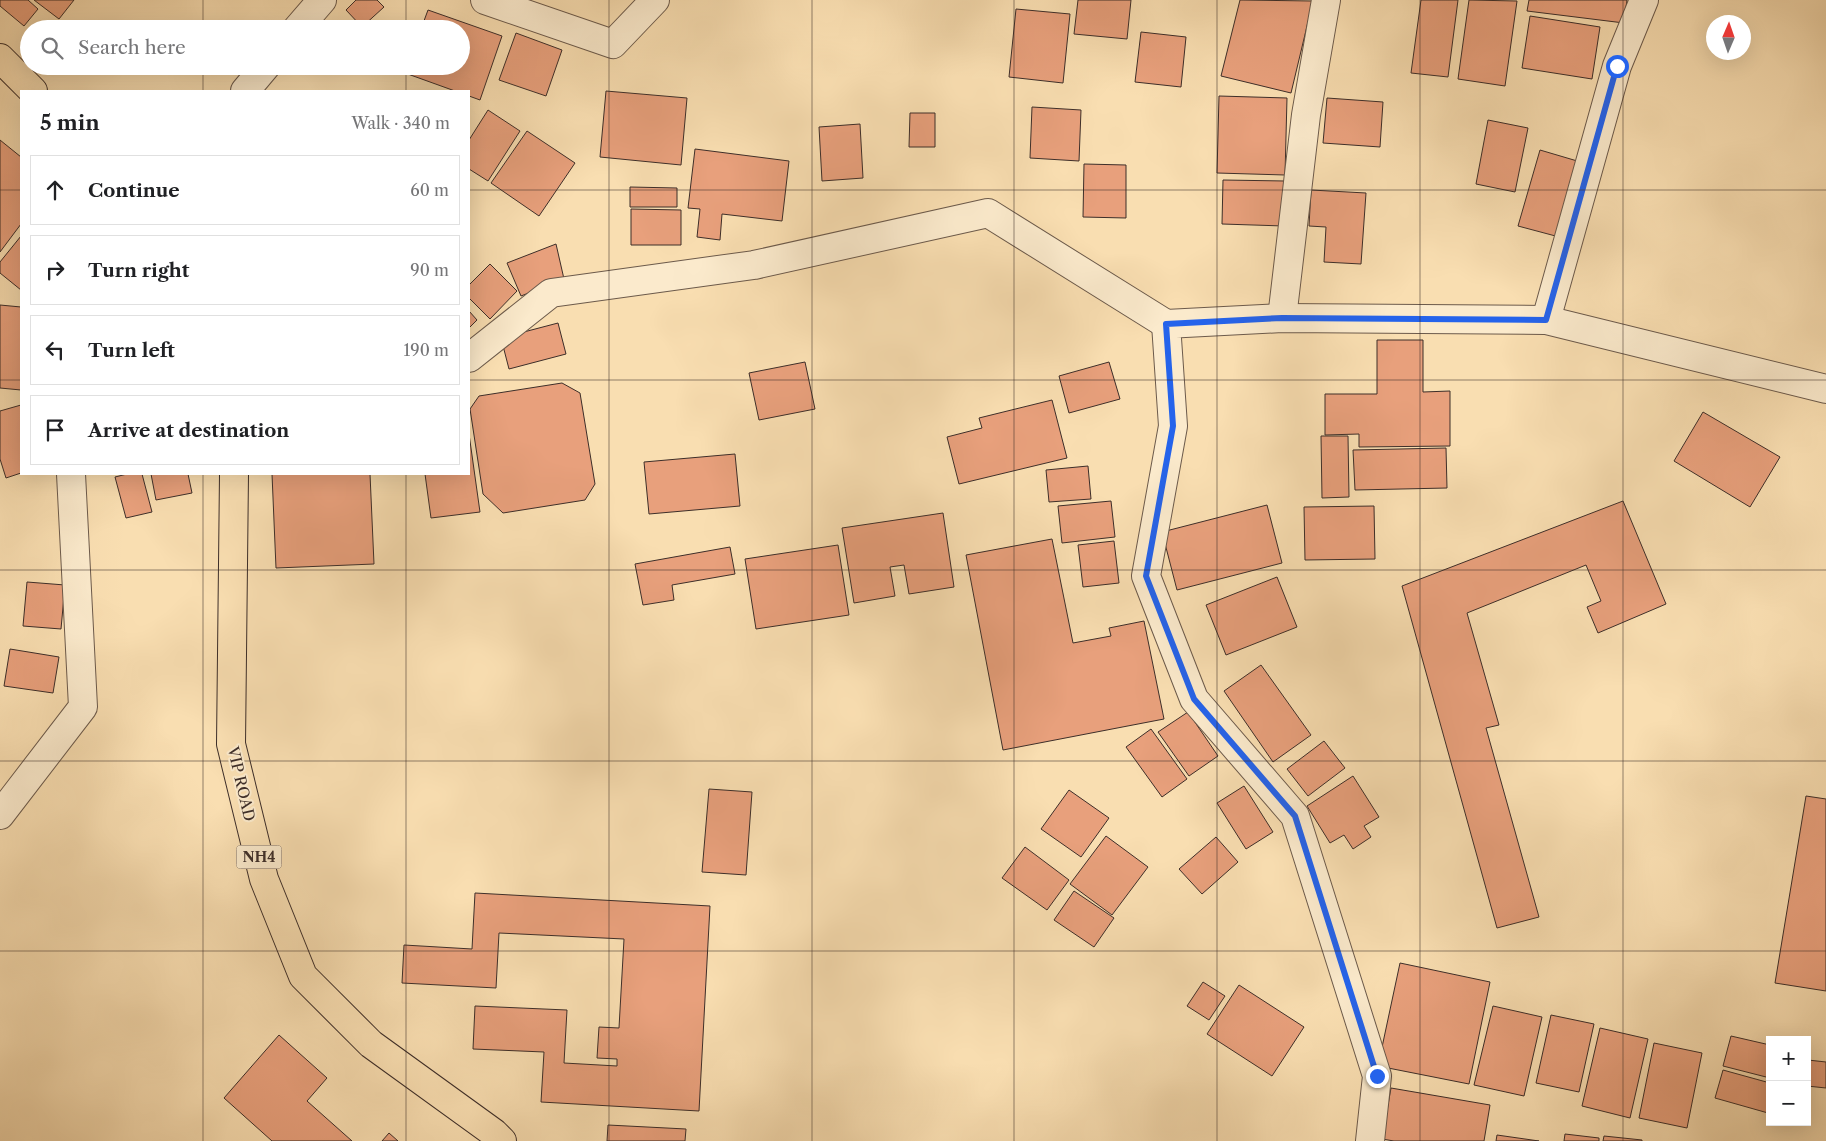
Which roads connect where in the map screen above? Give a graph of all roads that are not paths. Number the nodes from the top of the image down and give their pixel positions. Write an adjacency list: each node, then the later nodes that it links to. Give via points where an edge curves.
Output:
1 (322, 0): 6 (street)
2 (486, 0): 3 (street, via 613,44)
3 (655, 0)
4 (1326, 0): 11 (street, via 1306,115)
5 (1644, 0): 12 (street, via 1617,66)
6 (305, 20)
7 (0, 58): 9 (highway)
8 (258, 75): 10 (street)
9 (32, 90)
10 (246, 90)
11 (1282, 318): 12 (street); 13 (street)
12 (1546, 320): 15 (street)
13 (1166, 324): 14 (street, via 988,213 754,264 551,294); 20 (street, via 1173,426 1146,576 1194,699 1295,816 1377,1076)
14 (470, 357)
15 (1826, 389)
16 (71, 475): 18 (street, via 83,707)
17 (234, 475): 19 (highway, VIP ROAD / NH4, via 231,744 264,879 303,976 371,1044)
18 (0, 815)
19 (502, 1141)
20 (1370, 1141)

